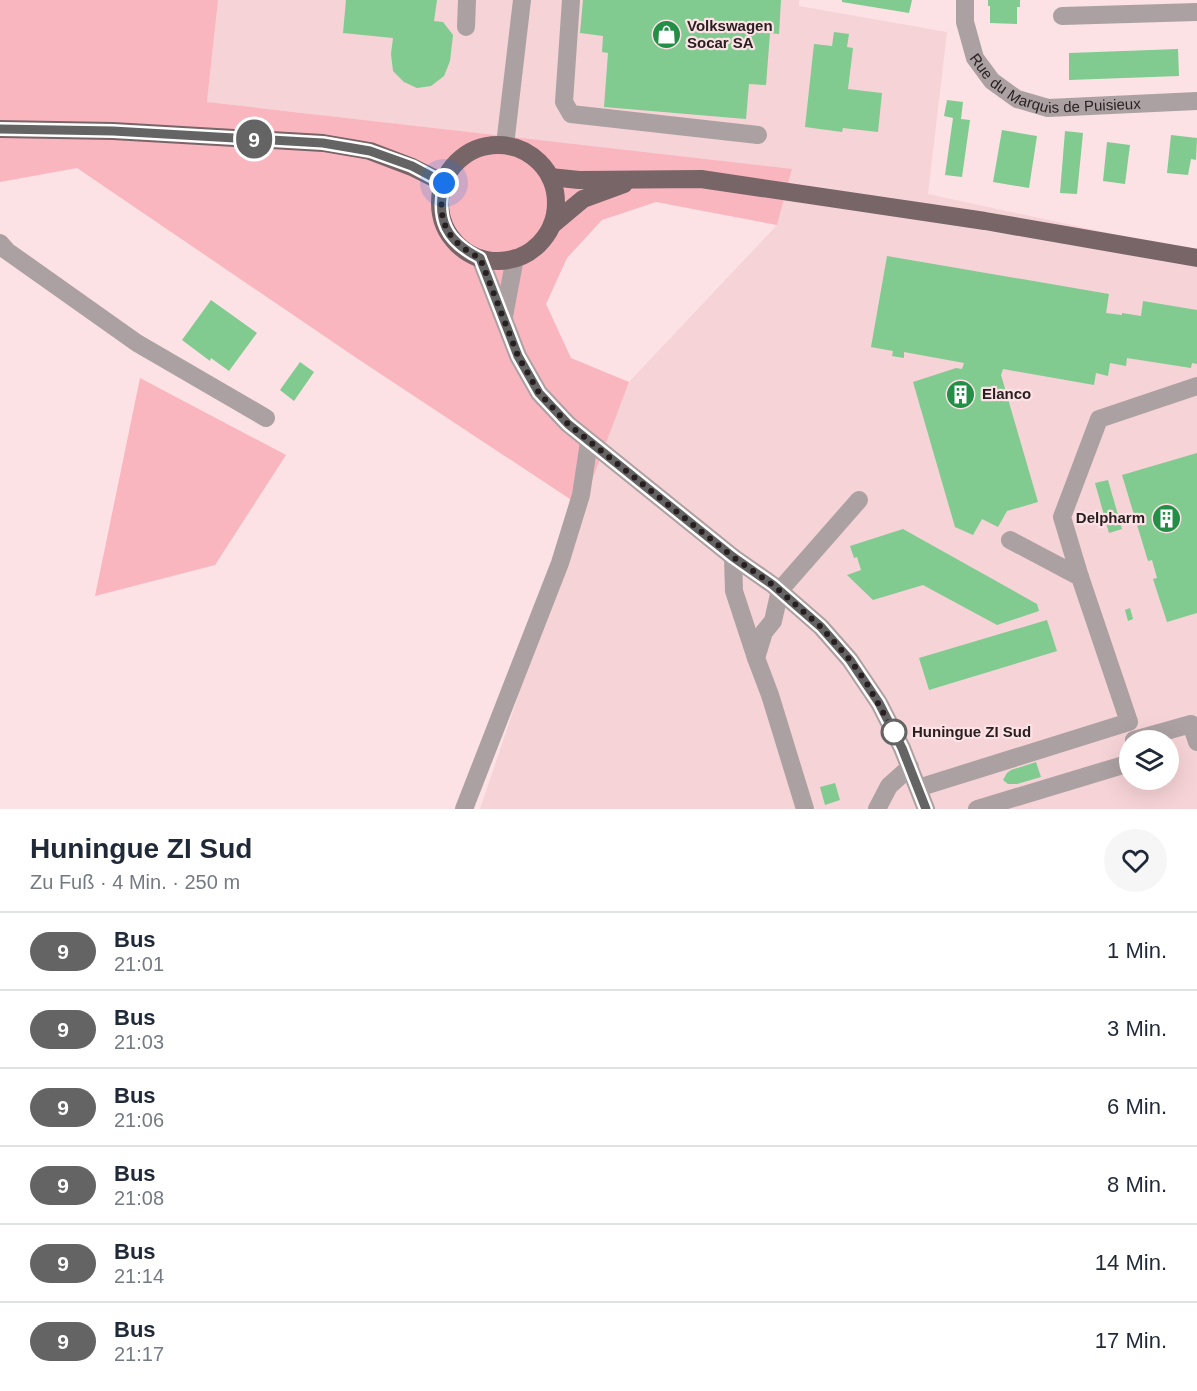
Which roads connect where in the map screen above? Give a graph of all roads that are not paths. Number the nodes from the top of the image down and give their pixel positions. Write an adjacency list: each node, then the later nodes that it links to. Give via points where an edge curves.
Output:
1 (467, 0): 7 (street)
2 (522, 0): 11 (street)
3 (571, 0): 10 (street, via 564,102 572,114)
4 (965, 0): 8 (street, Rue du Marquis de Puisieux, via 965,22 975,58 992,81 1017,99 1048,108)
5 (1197, 12): 6 (street)
6 (1062, 16)
7 (466, 27)
8 (1197, 101)
9 (0, 129): 14 (main road, via 323,143 370,151)
10 (758, 135)
11 (505, 145): 12 (main road, via 523,150 539,161); 14 (main road, via 486,146 468,153 453,166)
12 (550, 177): 13 (main road); 15 (main road, via 556,201)
13 (637, 178): 15 (main road, via 584,200); 19 (main road, via 713,180)
14 (444, 183): 17 (main road, via 440,201 446,228 463,249)
15 (552, 225): 18 (main road, via 537,246)
16 (0, 243): 22 (street, via 137,344)
17 (480, 258): 18 (main road); 20 (street)
18 (515, 258): 20 (street)
19 (1197, 258)
20 (504, 316): 23 (street, via 518,356 539,393)
21 (1197, 386): 27 (street, via 1099,419 1062,518)
22 (266, 418)
23 (589, 442): 26 (street); 37 (street, via 581,495 560,563)
24 (859, 500): 28 (street)
25 (1010, 540): 27 (street)
26 (733, 557): 28 (street); 29 (street, via 734,591)
27 (1080, 577): 30 (street)
28 (780, 590): 29 (street, via 773,621 764,632); 35 (street, via 850,660 879,703)
29 (756, 658): 38 (street)
30 (1129, 722): 31 (street); 36 (street)
31 (1132, 730)
32 (1170, 730): 33 (street, via 1191,724)
33 (1197, 742)
34 (1119, 766): 41 (street)
35 (910, 767): 36 (street); 39 (street, via 889,786)
36 (918, 788): 40 (street)
37 (465, 809)
38 (805, 809)
39 (877, 809)
40 (926, 809)
41 (977, 809)

